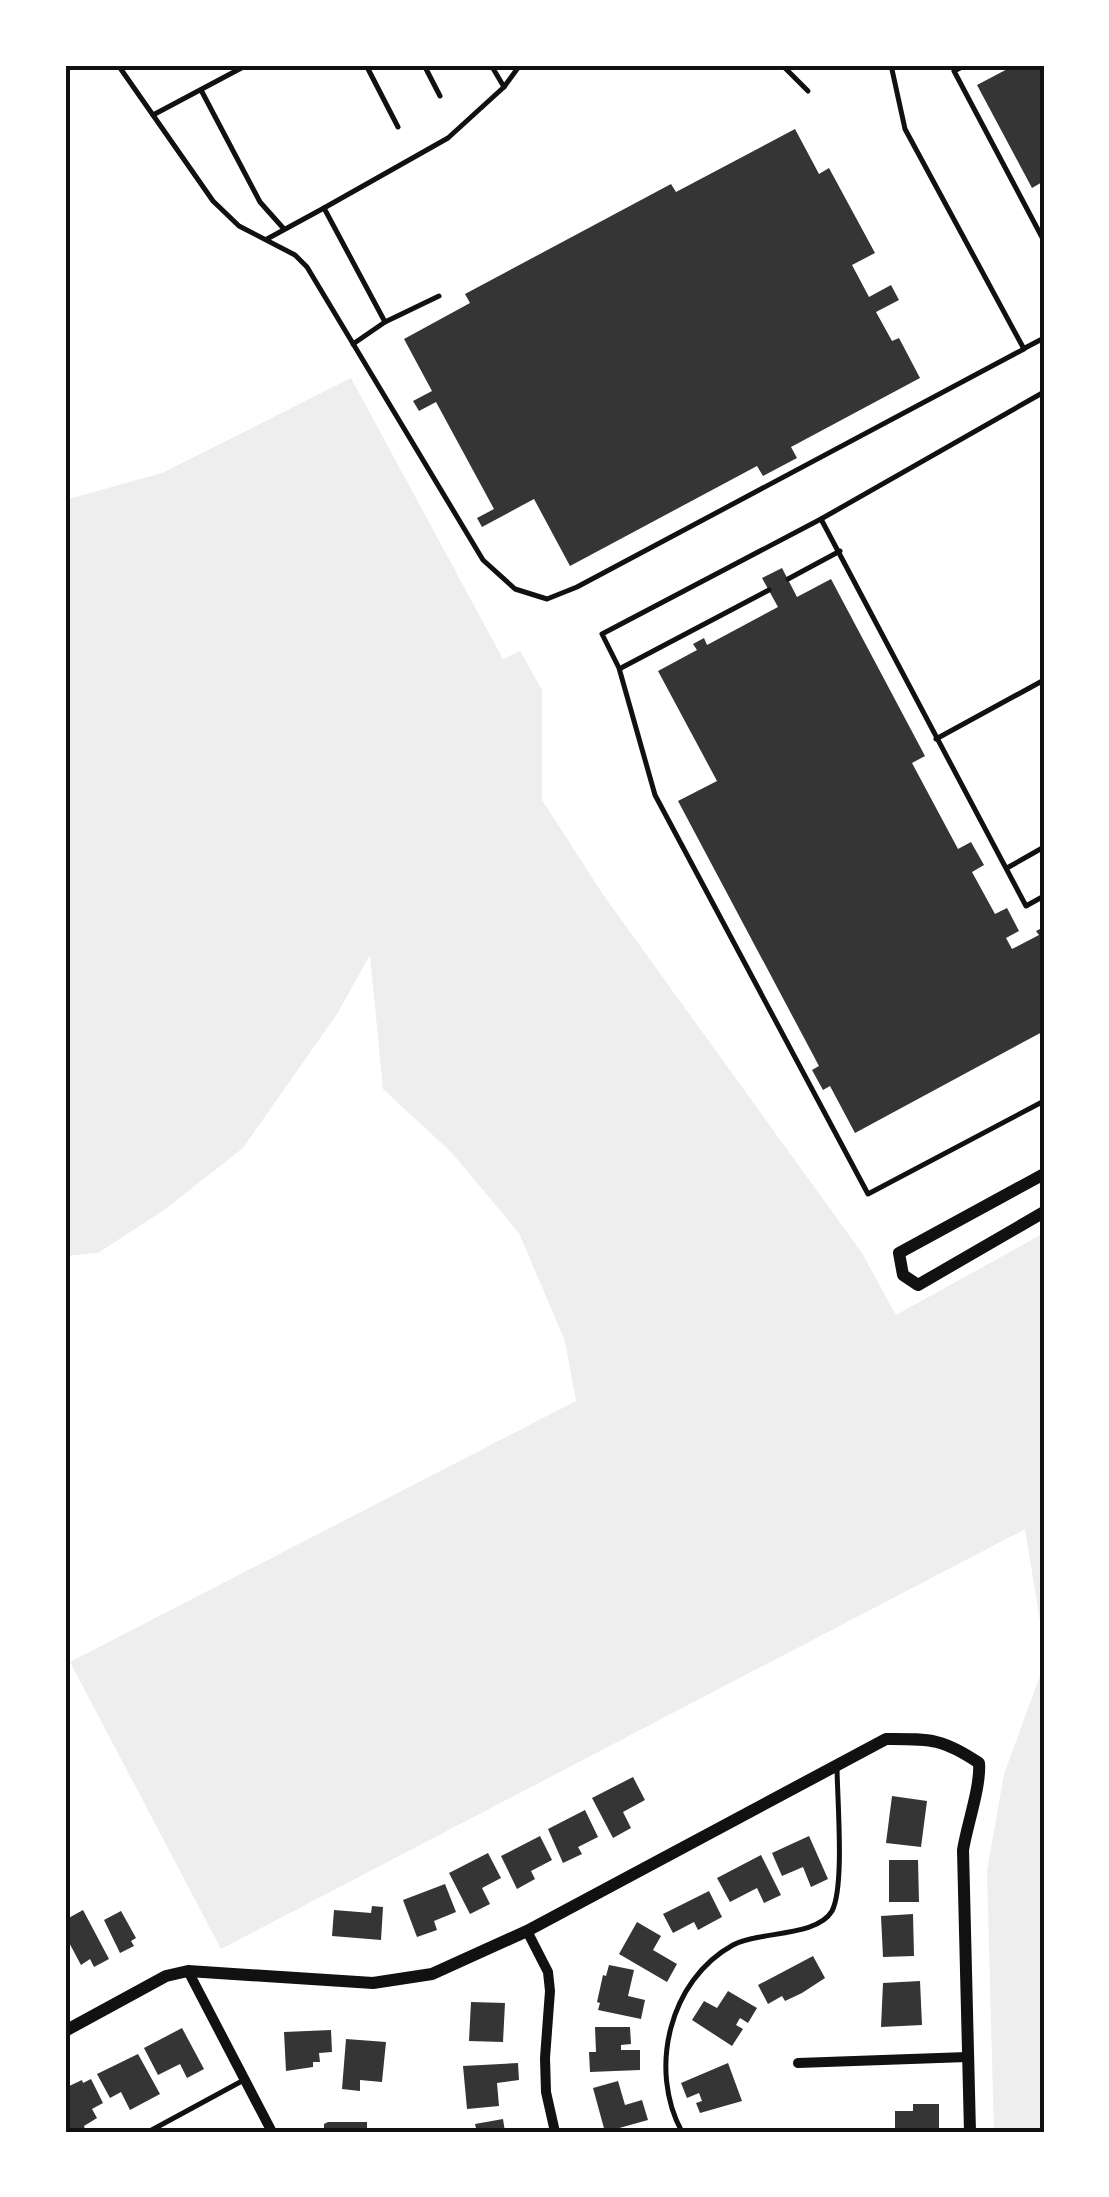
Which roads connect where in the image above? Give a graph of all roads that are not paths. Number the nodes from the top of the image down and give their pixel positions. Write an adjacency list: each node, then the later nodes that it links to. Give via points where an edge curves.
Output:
1 (118, 65): 14 (lane)
2 (246, 65): 11 (lane)
3 (366, 65): 15 (lane)
4 (424, 65): 13 (lane)
5 (491, 65): 10 (lane)
6 (520, 65): 10 (lane)
7 (782, 65): 12 (lane)
8 (891, 65): 24 (lane, via 906,130)
9 (966, 65): 19 (lane, via 954,72)
10 (504, 86): 16 (lane, via 448,138)
11 (201, 90): 14 (lane); 17 (lane, via 260,202)
12 (808, 91)
13 (440, 96)
14 (154, 115): 18 (lane, via 213,201)
15 (398, 127)
16 (324, 208): 17 (lane); 21 (lane)
17 (284, 229): 18 (lane)
18 (267, 239): 23 (lane, via 307,268)
19 (1044, 240)
20 (438, 296): 21 (lane)
21 (385, 322): 23 (lane)
22 (1044, 338): 24 (lane)
23 (352, 344): 24 (lane, via 484,560 515,589 547,599)
24 (1024, 349)
25 (1044, 392): 26 (lane)
26 (821, 519): 27 (lane); 30 (lane, via 602,634)
27 (840, 551): 28 (lane); 32 (lane)
28 (788, 580)
29 (769, 590): 30 (lane)
30 (620, 668): 36 (lane, via 654,795 868,1194)
31 (1044, 680): 32 (lane)
32 (936, 739): 34 (lane)
33 (1044, 847): 34 (lane)
34 (1006, 868): 35 (lane, via 1026,906)
35 (1044, 896)
36 (1044, 1101)
37 (1044, 1174): 38 (street, via 899,1253 904,1275 918,1285)
38 (1044, 1212)
39 (837, 1766): 40 (street); 43 (street, via 886,1739 951,1745 979,1764 963,1850); 49 (lane, via 838,1886 831,1912 813,1926 735,1944 708,1964 673,2018 664,2061 668,2098)
40 (527, 1931): 41 (street, via 432,1974 373,1984); 48 (street, via 548,1972 546,2092)
41 (188, 1970): 42 (street); 45 (street)
42 (65, 2030)
43 (968, 2057): 44 (street); 50 (street)
44 (798, 2063)
45 (244, 2080): 46 (lane); 47 (street)
46 (148, 2132)
47 (272, 2132)
48 (554, 2132)
49 (682, 2132)
50 (970, 2132)

